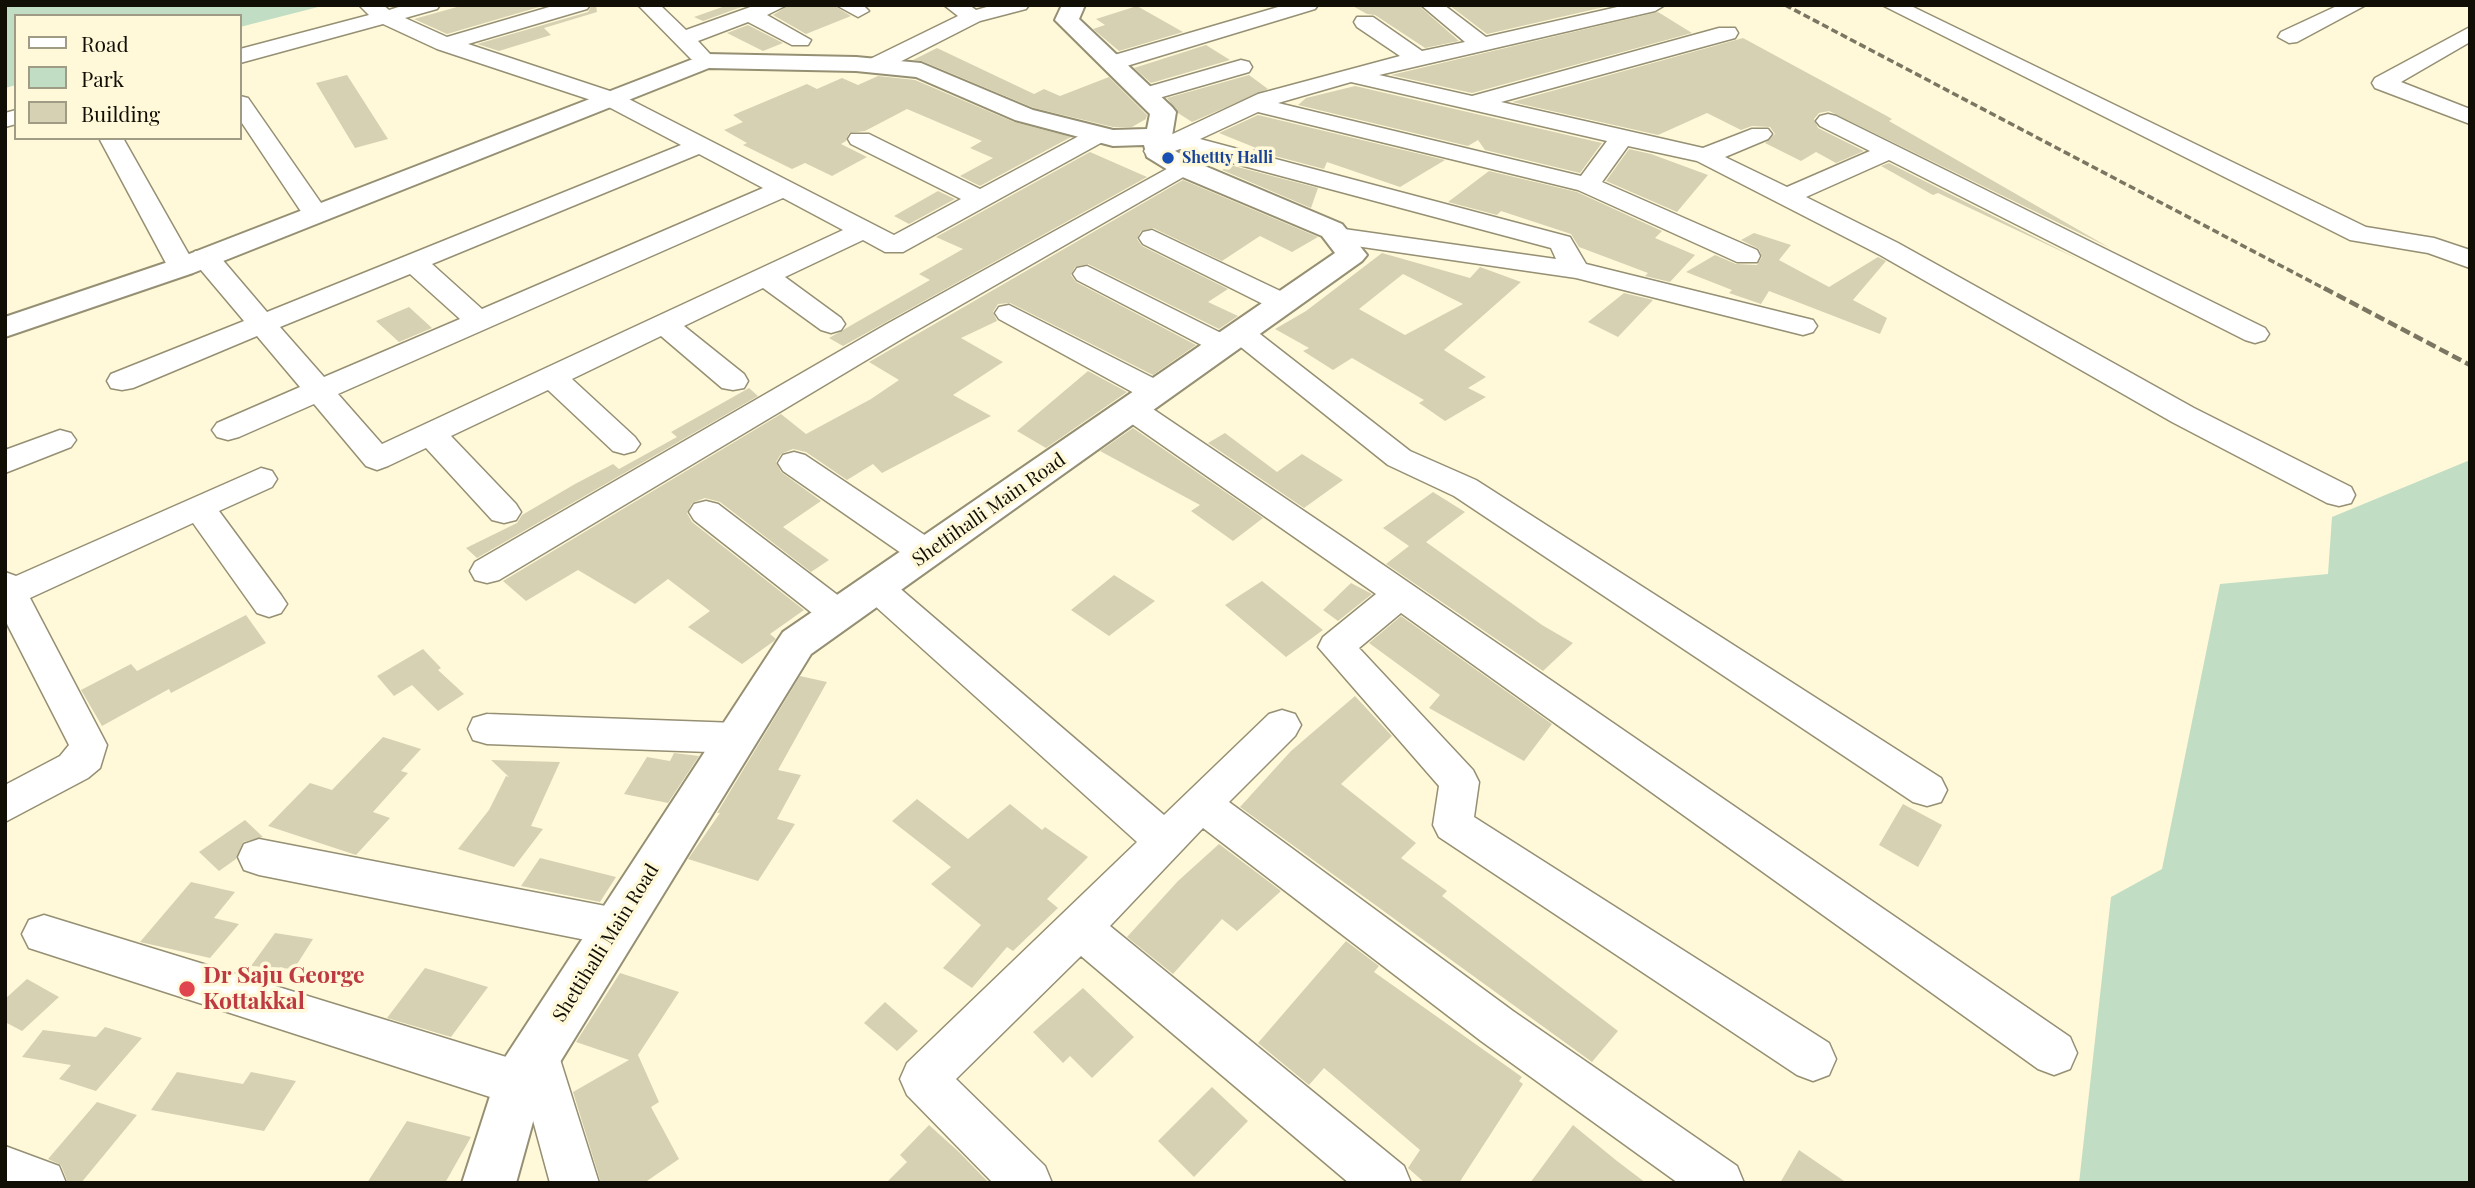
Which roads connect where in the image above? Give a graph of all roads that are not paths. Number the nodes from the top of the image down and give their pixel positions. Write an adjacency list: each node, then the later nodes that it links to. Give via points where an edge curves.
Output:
1 (430, 5): 13 (street)
2 (580, 5): 22 (street)
3 (648, 5): 20 (street)
4 (777, 5): 14 (street)
5 (954, 5): 15 (street)
6 (1019, 5): 15 (street)
7 (1074, 5): 27 (street, via 1067,20)
8 (1308, 5): 27 (street)
9 (1431, 5): 23 (street)
10 (1655, 5): 23 (street)
11 (1892, 5): 56 (street, via 2359,234 2434,246)
12 (2357, 5): 19 (street)
13 (377, 11): 22 (street); 24 (street)
14 (750, 15): 20 (street); 21 (street)
15 (973, 17): 28 (street)
16 (1365, 22): 25 (street)
17 (1727, 33): 33 (street)
18 (2470, 33): 36 (street, via 2384,82)
19 (2289, 37)
20 (684, 38): 26 (street)
21 (800, 40)
22 (444, 44): 32 (street)
23 (1482, 44): 25 (street)
24 (242, 55)
25 (1418, 59): 30 (street)
26 (706, 61): 28 (street); 32 (street)
27 (1112, 63): 31 (street)
28 (874, 66): 38 (street, via 921,70 1024,115)
29 (1241, 67): 31 (street)
30 (1350, 75): 33 (street); 34 (street)
31 (1146, 95): 44 (street, via 1163,112)
32 (611, 99): 43 (street); 51 (street)
33 (1473, 103): 40 (street)
34 (1255, 104): 44 (street); 47 (street)
35 (242, 106): 51 (street)
36 (2470, 117)
37 (1828, 121): 45 (street)
38 (1100, 134): 44 (street); 50 (street)
39 (1760, 134): 46 (street)
40 (1622, 137): 46 (street); 47 (street)
41 (860, 139): 50 (street)
42 (112, 140): 57 (street)
43 (701, 145): 48 (street); 58 (street)
44 (1169, 149): 53 (street); 59 (street, via 1561,243); 89 (street, via 883,338)
45 (1890, 151): 49 (street); 70 (street)
46 (1705, 156): 49 (street)
47 (1587, 185): 55 (street)
48 (783, 188): 52 (street); 64 (street)
49 (1786, 197): 84 (street, via 1889,248 2183,415)
50 (981, 199): 52 (street, via 894,246)
51 (315, 213): 57 (street)
52 (863, 230): 61 (street)
53 (1337, 236): 59 (street); 62 (street, Shettihalli Main Road, via 1352,255)
54 (1152, 238): 62 (street)
55 (1747, 256)
56 (2470, 260)
57 (193, 262): 67 (street); 69 (street)
58 (414, 263): 64 (street); 67 (street)
59 (1576, 270): 68 (street)
60 (1087, 274): 71 (street)
61 (765, 276): 65 (street); 66 (street)
62 (1283, 303): 71 (street, Shettihalli Main Road)
63 (1009, 313): 76 (street)
64 (479, 321): 75 (street)
65 (664, 324): 72 (street); 74 (street)
66 (831, 324)
67 (262, 326): 73 (street); 75 (street)
68 (1803, 327)
69 (5, 328)
70 (2256, 334)
71 (1232, 339): 76 (street, Shettihalli Main Road); 98 (street, via 1399,458 1465,488)
72 (552, 377): 78 (street); 80 (street)
73 (122, 381)
74 (733, 381)
75 (318, 392): 77 (street); 78 (street, via 377,459)
76 (1145, 401): 88 (street, Shettihalli Main Road); 92 (street)
77 (228, 430)
78 (430, 435): 86 (street)
79 (60, 440): 81 (street)
80 (624, 444)
81 (5, 462)
82 (794, 463): 88 (street)
83 (261, 479): 85 (street)
84 (2339, 495)
85 (199, 508): 91 (street); 93 (street)
86 (504, 512)
87 (706, 512): 94 (street)
88 (926, 553): 90 (street, Shettihalli Main Road)
89 (486, 571)
90 (877, 588): 94 (street, Shettihalli Main Road); 101 (street)
91 (7, 591): 100 (street, via 88,745 86,757 74,767)
92 (1400, 594): 106 (street); 107 (street, via 1336,647 1459,782 1453,825)
93 (269, 604)
94 (839, 615): 97 (street, Shettihalli Main Road, via 797,643)
95 (1282, 725): 99 (street)
96 (486, 729): 97 (street)
97 (737, 738): 103 (street, Shettihalli Main Road)
98 (1927, 790)
99 (1201, 804): 101 (street); 115 (street, via 1497,1027)
100 (5, 805)
101 (1165, 841): 104 (street)
102 (259, 857): 103 (street)
103 (616, 927): 108 (street, Shettihalli Main Road)
104 (1080, 928): 113 (street, via 923,1079); 114 (street)
105 (44, 934): 108 (street)
106 (2054, 1053)
107 (1813, 1059)
108 (528, 1068): 111 (street, Shettihalli Main Road); 112 (street)
109 (5, 1170): 110 (street)
110 (42, 1183)
111 (489, 1183)
112 (575, 1183)
113 (1028, 1183)
114 (1387, 1183)
115 (1720, 1183)

